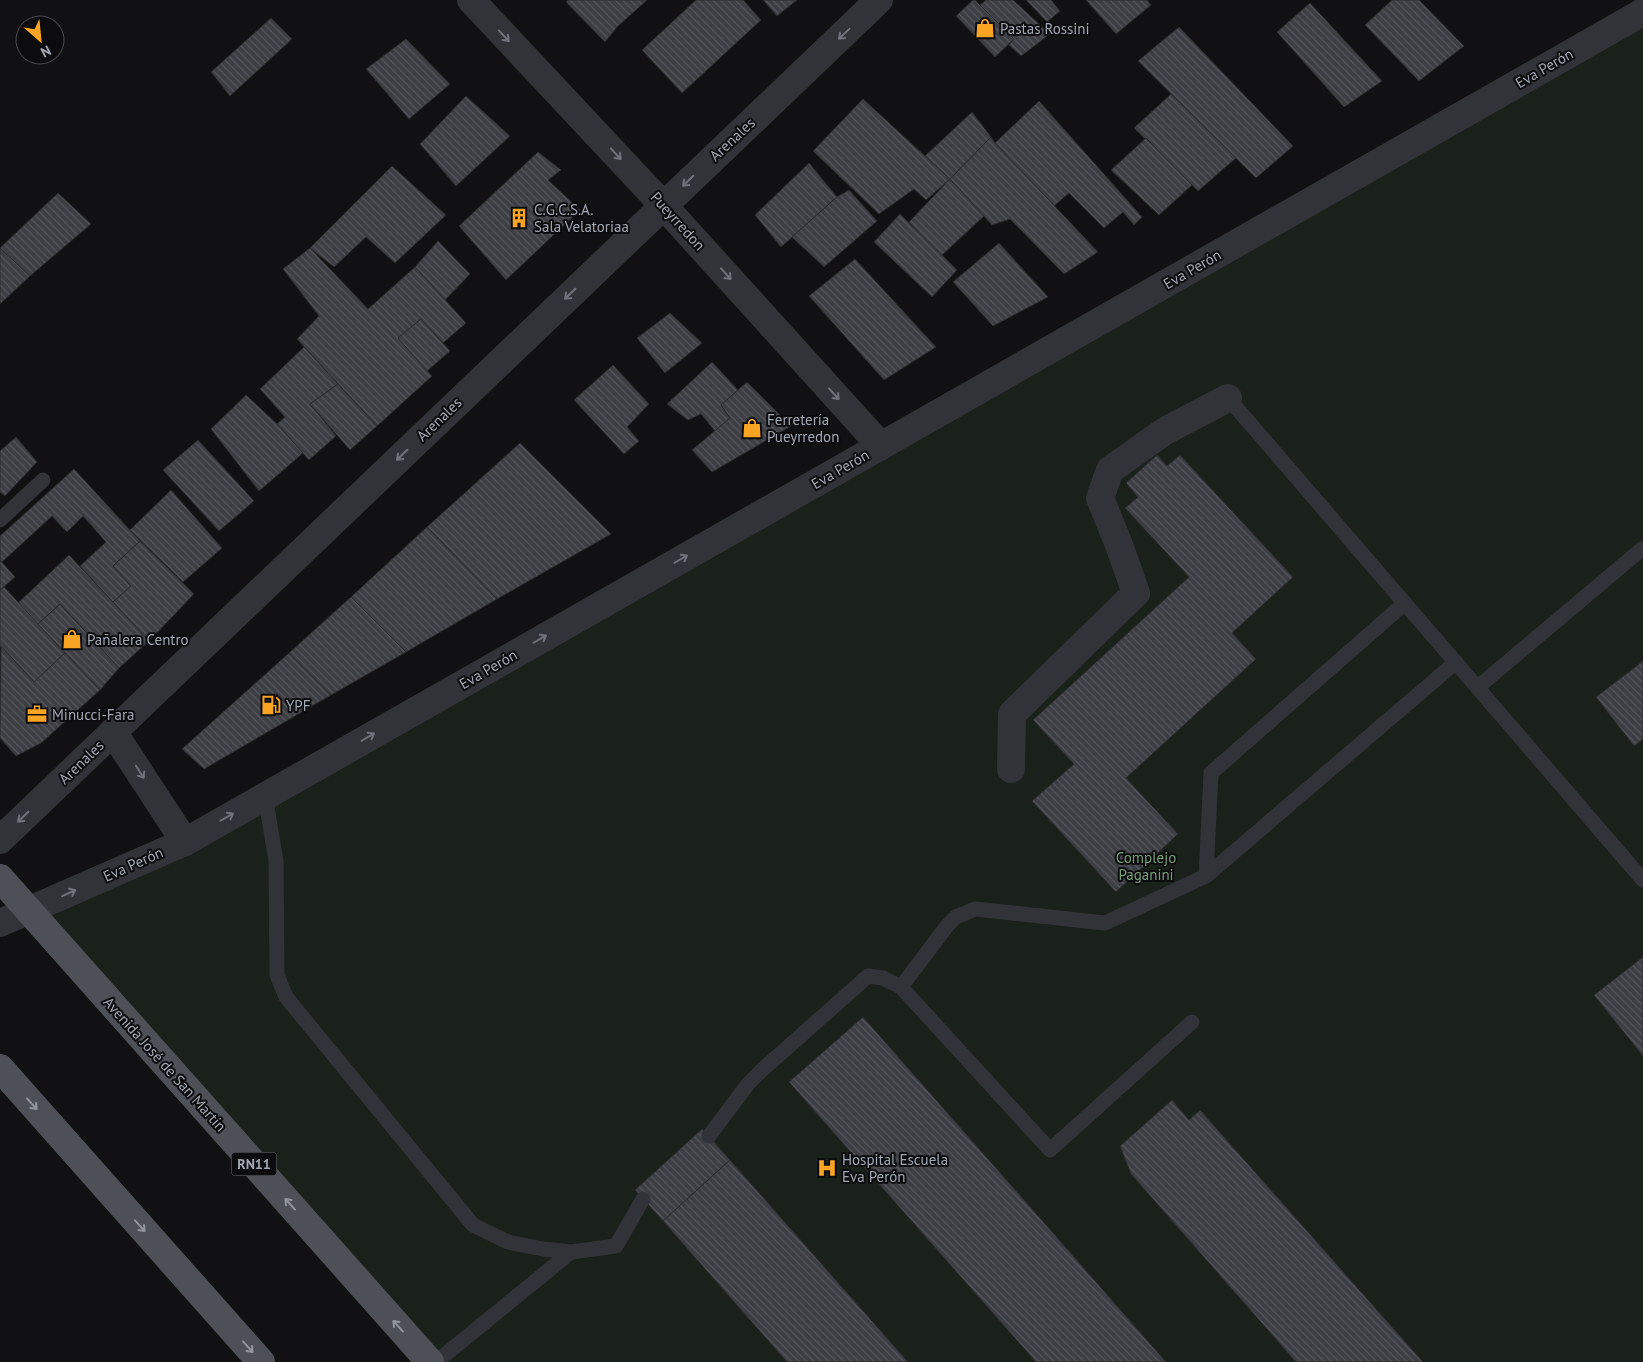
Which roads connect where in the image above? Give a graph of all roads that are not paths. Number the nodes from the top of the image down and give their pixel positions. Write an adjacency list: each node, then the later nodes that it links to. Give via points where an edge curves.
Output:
1 (471, 0): 4 (street, Pueyrredon, one-way to 4)
2 (879, 0): 4 (street, Arenales, one-way to 4)
3 (1643, 12): 6 (street, Eva Perón)
4 (663, 205): 6 (street, Pueyrredon, one-way to 6); 13 (street, Arenales, one-way to 13)
5 (1228, 398): 10 (lane); 14 (street, via 1164,431 1110,470 1100,498 1136,593 1012,714)
6 (881, 446): 15 (street, Eva Perón, one-way to 6)
7 (43, 480): 8 (lane)
8 (0, 520)
9 (1643, 548): 12 (lane)
10 (1405, 604): 11 (lane); 18 (lane, via 1211,773)
11 (1456, 662): 12 (lane); 18 (lane)
12 (1478, 687): 20 (lane)
13 (113, 732): 16 (street, Arenales, one-way to 16); 17 (street, one-way to 17)
14 (1011, 769)
15 (265, 795): 17 (street, Eva Perón, one-way to 15); 28 (lane, via 276,861 277,975 286,997 473,1225 508,1242)
16 (0, 840)
17 (185, 842): 21 (street, Eva Perón, one-way to 17)
18 (1206, 876): 23 (lane, via 1106,923 975,909 956,917 947,926)
19 (0, 878): 21 (main road, Avenida José de San Martín / RN11)
20 (1643, 880)
21 (29, 911): 22 (street, Eva Perón); 30 (main road, Avenida José de San Martín / RN11, one-way to 21)
22 (0, 923)
23 (901, 987): 24 (lane, via 1050,1150); 26 (lane, via 883,978 868,976 748,1084)
24 (1192, 1022)
25 (0, 1068): 29 (main road, one-way to 29)
26 (708, 1136)
27 (643, 1199): 28 (lane, via 616,1246)
28 (571, 1252): 31 (lane)
29 (261, 1362)
30 (430, 1362)
31 (436, 1362)

